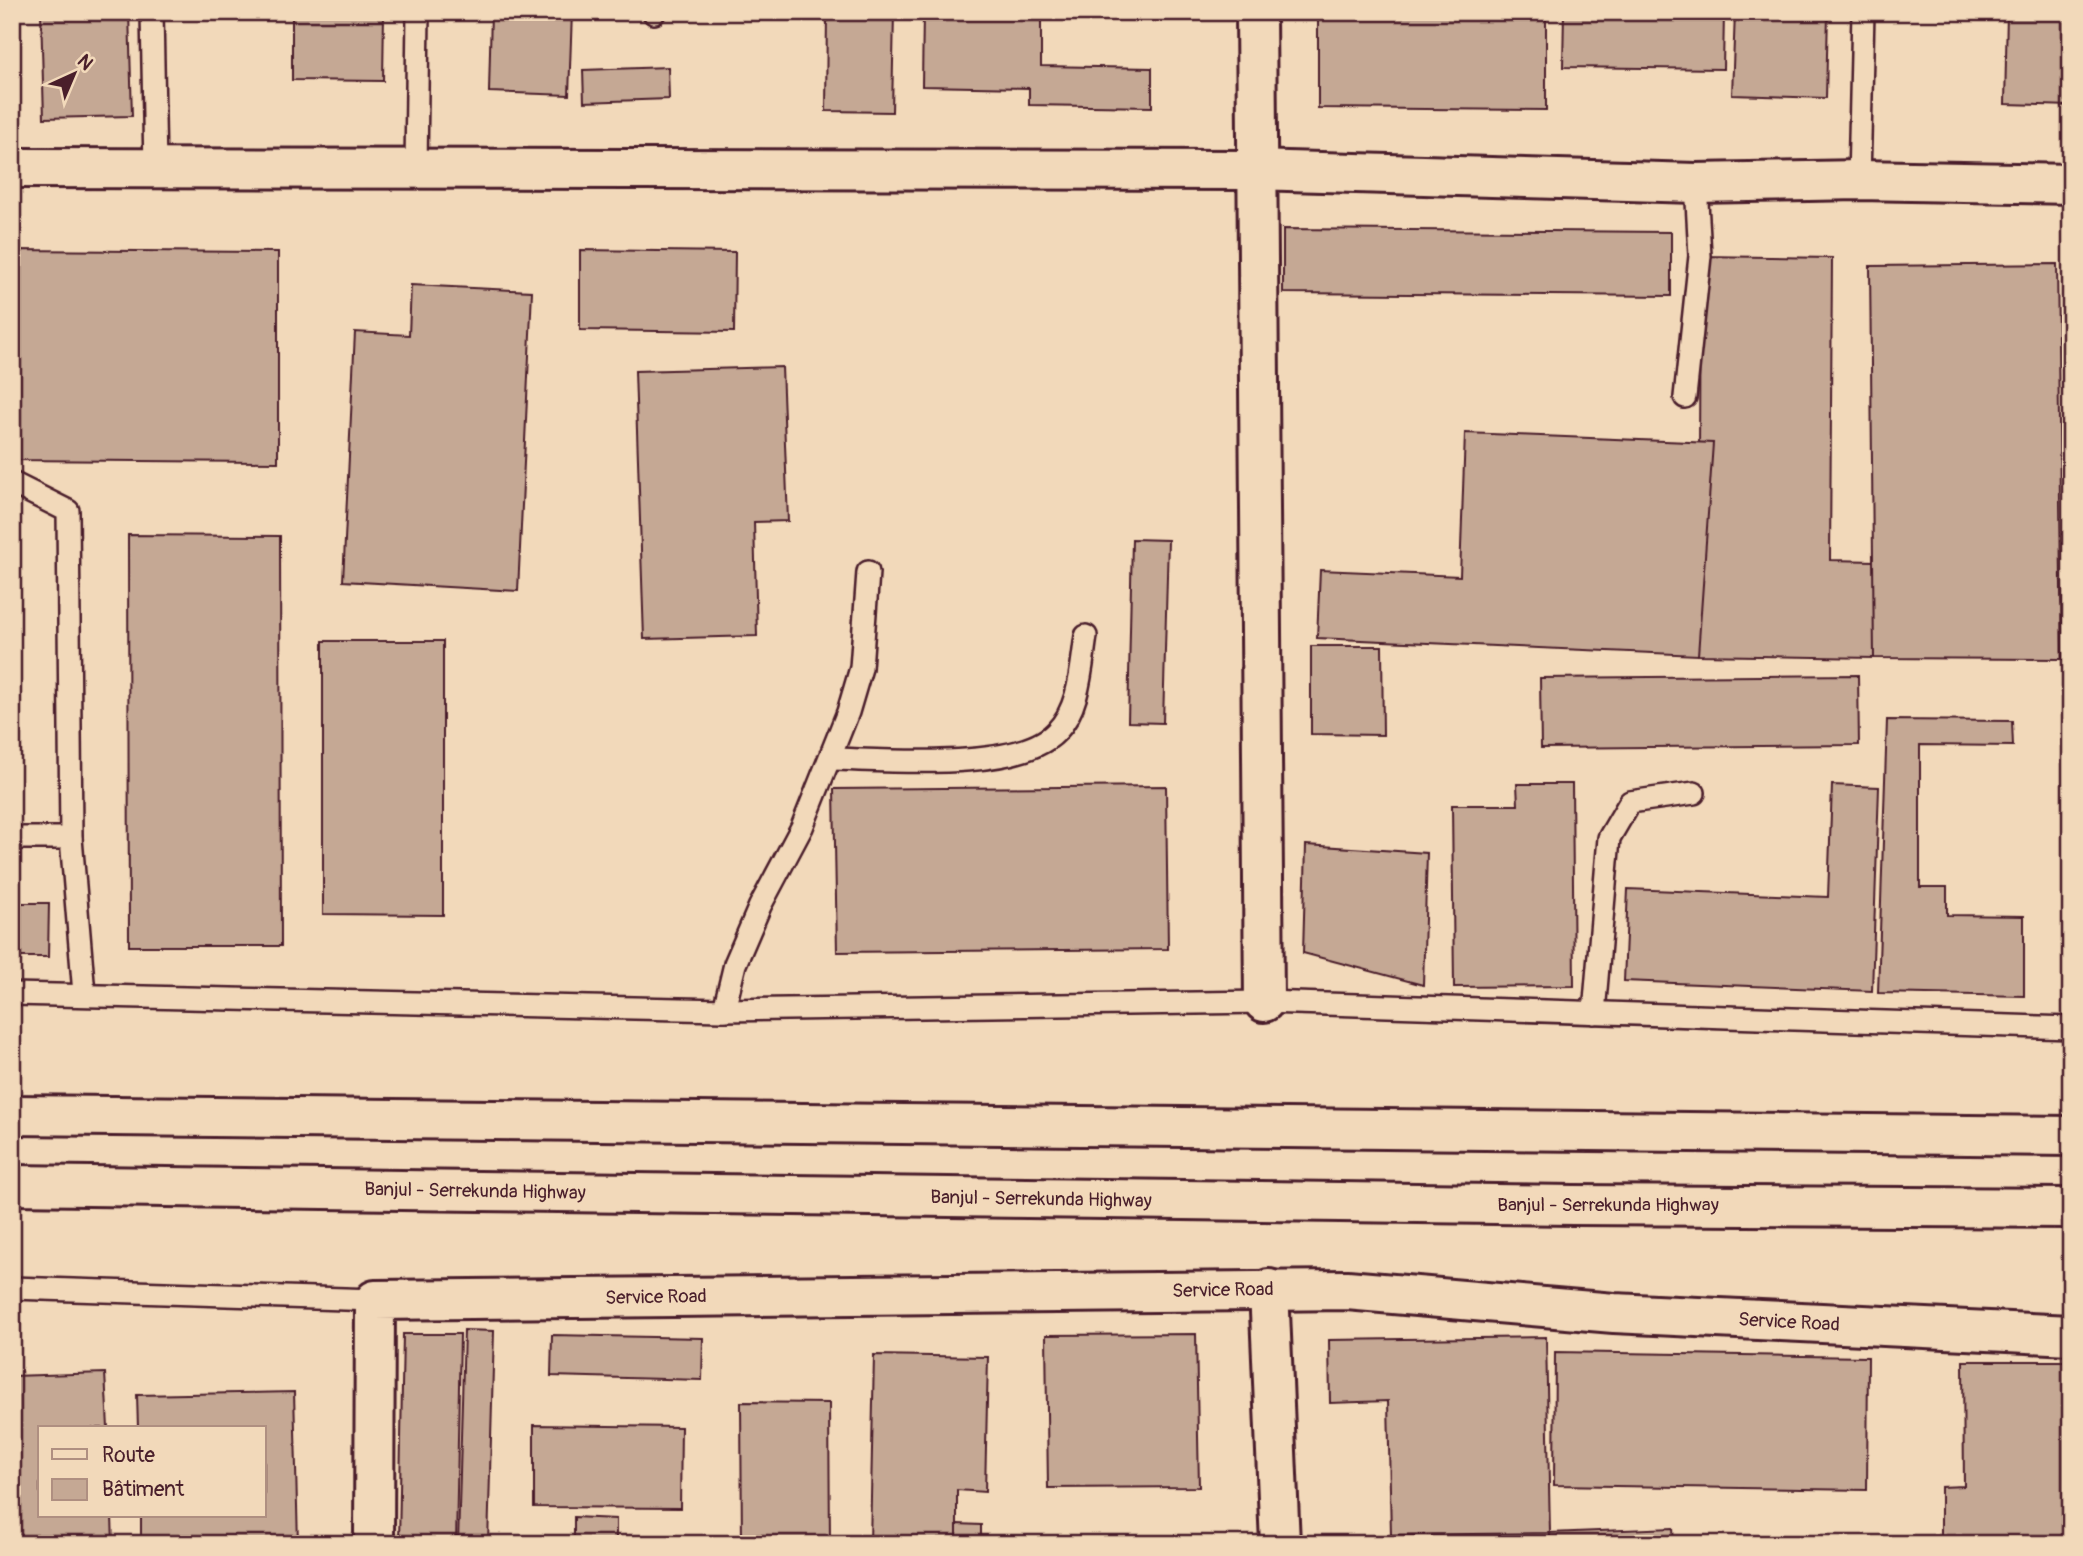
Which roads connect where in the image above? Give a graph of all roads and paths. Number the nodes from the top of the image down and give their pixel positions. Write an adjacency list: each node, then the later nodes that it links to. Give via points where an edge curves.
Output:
1 (152, 12): 6 (lane)
2 (418, 12): 7 (lane)
3 (1256, 12): 8 (main road)
4 (1863, 12): 9 (lane)
5 (12, 168): 6 (main road)
6 (155, 169): 7 (main road)
7 (416, 169): 8 (main road)
8 (1257, 170): 10 (main road); 22 (main road)
9 (1859, 180): 10 (main road); 11 (main road)
10 (1696, 183): 12 (lane, via 1700,256)
11 (2071, 184)
12 (1685, 397)
13 (12, 483): 19 (lane, via 68,511)
14 (868, 572): 16 (lane, via 861,667)
15 (1086, 636): 16 (lane, via 1070,710 1057,732 1038,747 946,761)
16 (832, 760): 23 (lane, via 760,906 735,964)
17 (1695, 793): 24 (lane, via 1630,802 1609,838)
18 (12, 838): 19 (lane)
19 (72, 838): 20 (lane)
20 (83, 994): 21 (lane); 23 (lane)
21 (12, 995)
22 (1264, 1002): 23 (lane); 24 (lane)
23 (724, 1010)
24 (1594, 1013): 25 (lane)
25 (2071, 1028)
26 (12, 1115): 27 (main road)
27 (2071, 1136)
28 (12, 1185): 29 (main road, Banjul - Serrekunda Highway)
29 (2071, 1208)
30 (12, 1288): 32 (lane)
31 (1269, 1289): 32 (main road, Service Road); 33 (main road, Service Road, via 1347,1290 1614,1313); 35 (main road)
32 (375, 1300): 34 (main road)
33 (2071, 1335)
34 (374, 1544)
35 (1280, 1544)

